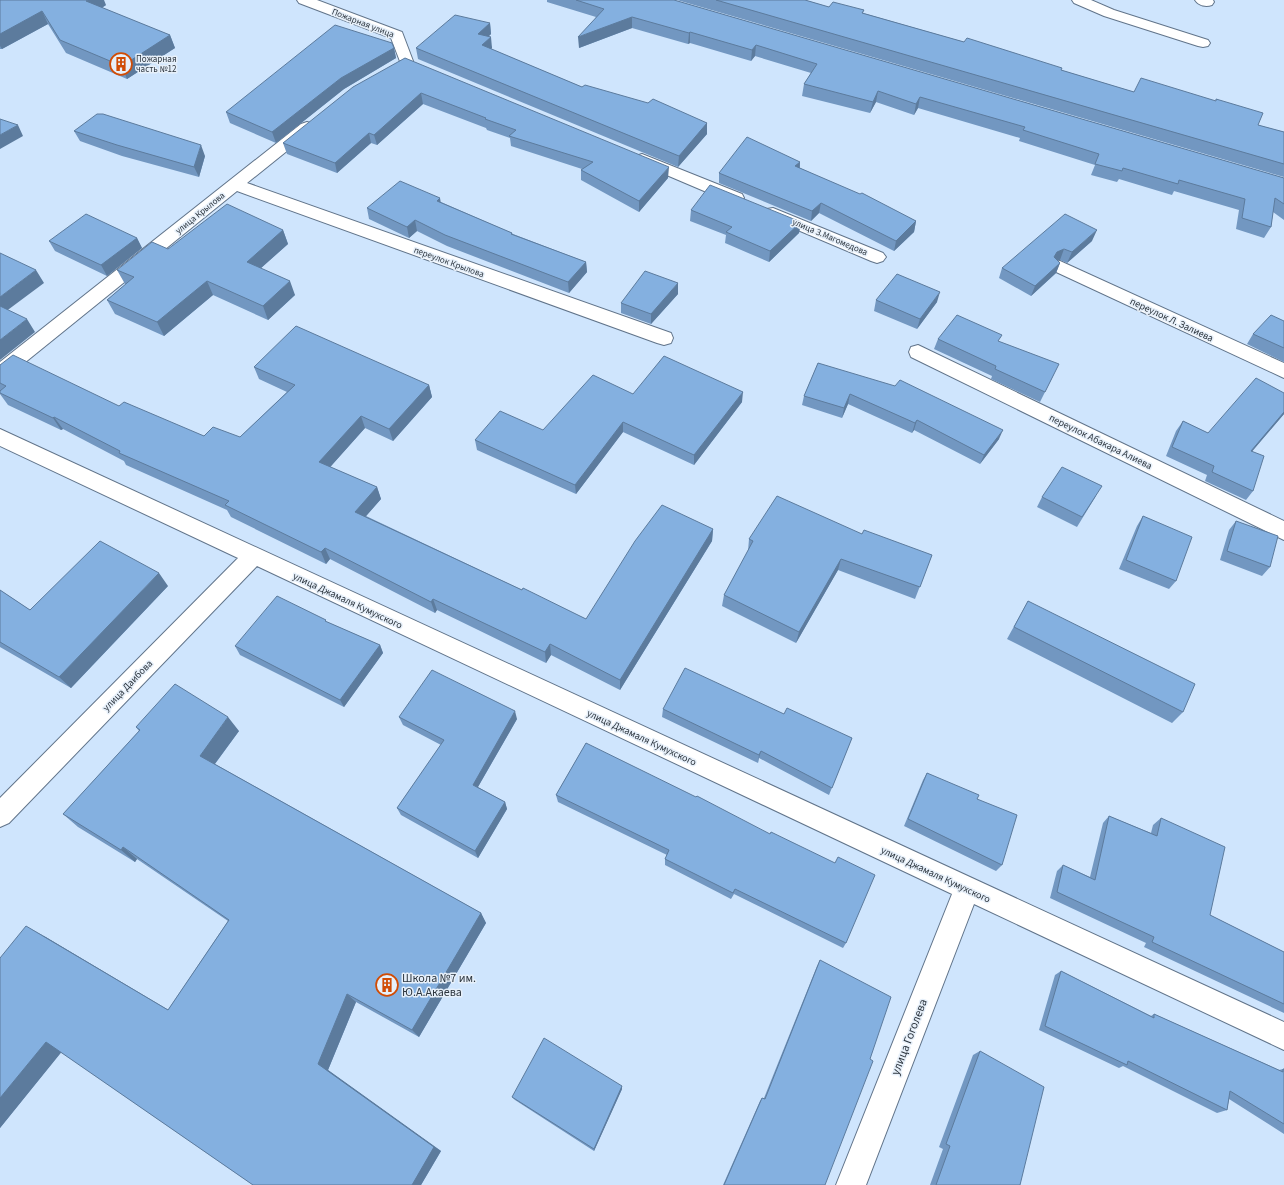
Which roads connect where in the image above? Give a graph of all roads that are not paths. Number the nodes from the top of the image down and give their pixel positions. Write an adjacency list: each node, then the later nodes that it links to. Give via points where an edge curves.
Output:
1 (305, 0): 4 (street, Пожарная улица, via 397,35)
2 (1079, 0): 3 (street, via 1109,13)
3 (1203, 44)
4 (407, 66)
5 (320, 117): 7 (street, улица Крылова)
6 (627, 153): 8 (street, улица З.Магомедова)
7 (235, 185): 10 (street, переулок Крылова); 13 (street, улица Крылова)
8 (877, 257)
9 (1060, 267): 12 (street, переулок Л. Залиева)
10 (664, 338)
11 (918, 352): 15 (street, переулок Абакара Алиева)
12 (1284, 370)
13 (0, 372)
14 (0, 437): 16 (street, улица Джамаля Кумухского)
15 (1284, 531)
16 (254, 555): 17 (street, улица Даибова); 18 (street, улица Джамаля Кумухского)
17 (0, 815)
18 (967, 888): 19 (street, улица Джамаля Кумухского); 20 (street, улица Гоголева)
19 (1284, 1036)
20 (851, 1185)

